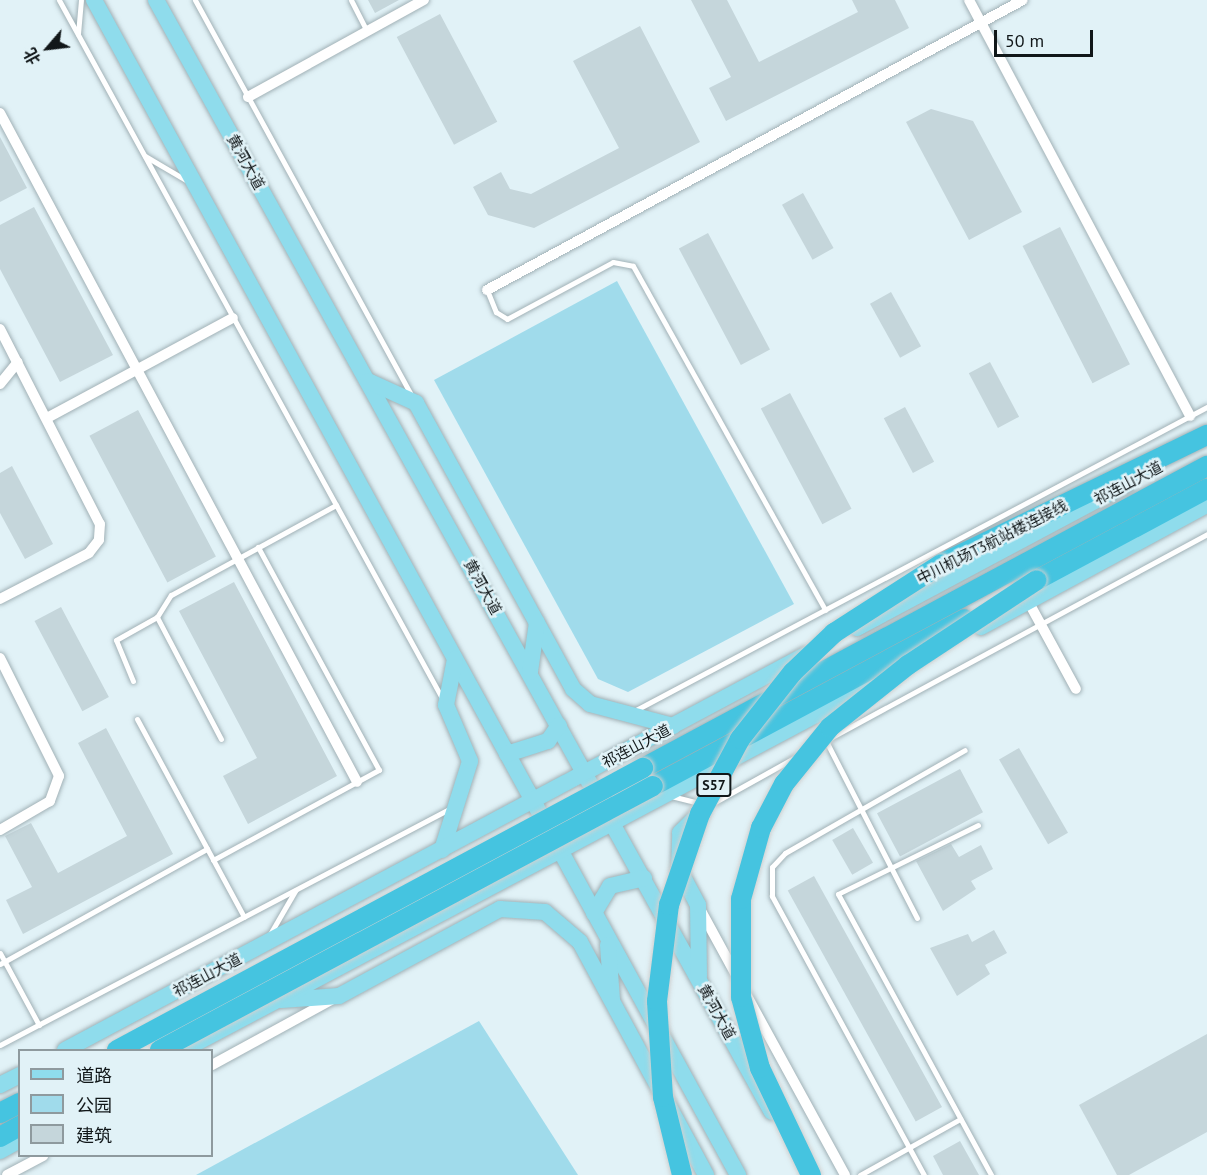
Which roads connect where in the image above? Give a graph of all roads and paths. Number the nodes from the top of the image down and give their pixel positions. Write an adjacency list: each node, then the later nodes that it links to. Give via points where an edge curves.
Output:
1 (59, 0): 12 (lane)
2 (81, 0): 12 (lane)
3 (94, 0): 16 (main road)
4 (156, 0): 22 (main road, 黄河大道)
5 (195, 0): 13 (lane)
6 (351, 0): 11 (lane)
7 (424, 0): 11 (street)
8 (969, 0): 10 (street)
9 (1023, 0): 10 (street)
10 (981, 22): 17 (street); 26 (street)
11 (367, 31): 13 (street)
12 (78, 34): 15 (lane)
13 (248, 97): 24 (lane)
14 (0, 113): 21 (street)
15 (144, 155): 16 (lane); 18 (lane)
16 (196, 187): 45 (main road)
17 (487, 291): 40 (lane, via 496,312 507,319 613,262 633,266)
18 (233, 318): 21 (street); 32 (lane)
19 (0, 329): 20 (street)
20 (18, 362): 23 (street); 27 (street)
21 (137, 370): 27 (street); 36 (street)
22 (368, 381): 24 (main road); 46 (main road, 黄河大道)
23 (0, 384)
24 (416, 403): 42 (main road)
25 (1207, 407): 26 (lane)
26 (1190, 417): 40 (lane)
27 (47, 418): 38 (street, via 94,510 99,540 89,553)
28 (1207, 435): 106 (highway, 中川机场T3航站楼连接线 / S57, bridge, via 940,564 834,633 757,716 700,814 663,937 659,1065)
29 (1207, 441): 53 (main road, 祁连山大道)
30 (1207, 466): 90 (highway, bridge)
31 (1207, 489): 37 (highway)
32 (336, 505): 35 (lane); 49 (lane)
33 (1207, 505): 39 (main road)
34 (1207, 534): 43 (lane)
35 (258, 547): 36 (lane); 59 (lane, via 379,770)
36 (238, 559): 41 (lane, via 171,595); 59 (street)
37 (1037, 580): 91 (highway, bridge); 110 (highway, bridge, via 849,710 798,764 761,828 741,899 741,997 760,1068)
38 (0, 599)
39 (1028, 601): 43 (street); 60 (main road)
40 (825, 610): 50 (lane)
41 (157, 617): 47 (lane, via 116,640); 54 (lane)
42 (537, 622): 46 (main road); 50 (main road, via 573,689 590,704)
43 (1040, 624): 48 (street); 55 (lane)
44 (0, 658): 67 (street, via 59,776 50,801)
45 (455, 659): 49 (main road); 57 (main road)
46 (530, 672): 52 (main road, 黄河大道)
47 (133, 681)
48 (1076, 689)
49 (446, 705): 63 (main road, via 470,761 468,779)
50 (634, 711): 53 (main road)
51 (137, 719): 68 (lane)
52 (559, 725): 57 (main road, via 548,741); 58 (main road, 黄河大道)
53 (673, 726): 58 (main road, 祁连山大道)
54 (220, 739)
55 (826, 741): 62 (lane); 64 (lane)
56 (965, 750): 64 (lane)
57 (507, 754): 61 (main road)
58 (586, 772): 61 (main road, 祁连山大道); 65 (main road, 黄河大道)
59 (357, 782): 71 (lane)
60 (667, 795): 62 (lane); 65 (main road)
61 (533, 801): 69 (main road, 祁连山大道); 70 (main road)
62 (708, 805): 75 (main road, via 680,833 679,870)
63 (452, 807): 69 (main road); 74 (lane)
64 (861, 809): 72 (lane); 102 (lane, via 777,860 772,867 772,896)
65 (614, 824): 70 (main road); 73 (main road, 黄河大道)
66 (978, 825): 72 (lane)
67 (0, 830)
68 (207, 849): 71 (lane); 82 (lane)
69 (442, 850): 80 (main road, 祁连山大道)
70 (560, 853): 76 (main road); 85 (main road)
71 (213, 860): 77 (lane)
72 (891, 868): 78 (lane); 98 (lane, via 838,894)
73 (644, 878): 76 (main road, via 610,886); 83 (main road, 黄河大道)
74 (296, 889): 77 (lane); 80 (lane)
75 (698, 905): 83 (main road); 111 (street)
76 (594, 913): 79 (main road)
77 (244, 917): 87 (lane)
78 (917, 918)
79 (608, 939): 86 (main road); 108 (main road)
80 (264, 944): 89 (main road, 祁连山大道)
81 (0, 953): 82 (lane)
82 (2, 963): 87 (lane)
83 (699, 980): 109 (main road, 黄河大道)
84 (339, 996): 85 (main road); 86 (main road, via 500,909 523,907 565,925); 93 (street)
85 (274, 1000): 92 (main road)
86 (613, 1007): 107 (main road)
87 (39, 1025): 88 (lane)
88 (0, 1045)
89 (67, 1049)
90 (119, 1049)
91 (162, 1049)
92 (185, 1049)
93 (213, 1064)
94 (18, 1076): 95 (main road)
95 (0, 1085)
96 (18, 1104): 97 (highway)
97 (0, 1113)
98 (960, 1119): 102 (lane); 114 (lane)
99 (18, 1127): 100 (highway)
100 (0, 1137)
101 (18, 1141): 103 (main road)
102 (909, 1147): 112 (lane); 113 (lane)
103 (0, 1151)
104 (40, 1157): 105 (street)
105 (7, 1175)
106 (682, 1175)
107 (706, 1175)
108 (738, 1175)
109 (806, 1175)
110 (811, 1175)
111 (845, 1175)
112 (860, 1175)
113 (924, 1175)
114 (991, 1175)

